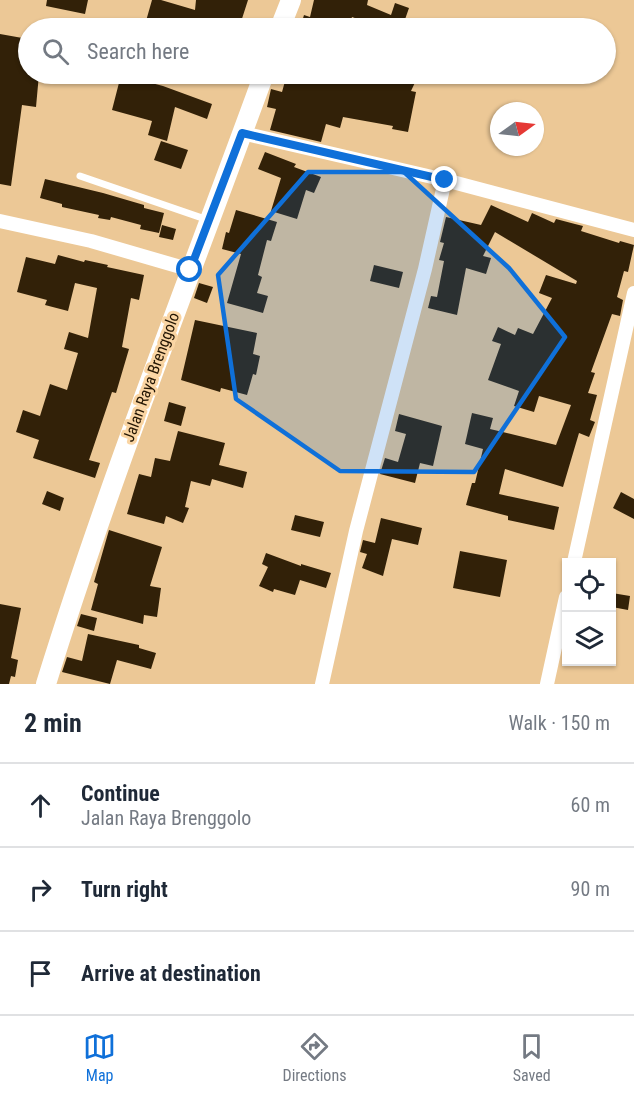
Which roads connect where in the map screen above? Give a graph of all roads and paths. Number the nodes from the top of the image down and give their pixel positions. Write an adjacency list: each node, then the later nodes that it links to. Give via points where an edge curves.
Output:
1 (291, 0): 2 (main road)
2 (284, 18)
3 (260, 84): 4 (main road, Jalan Raya Brenggolo)
4 (242, 133): 6 (street); 8 (main road, Jalan Raya Brenggolo)
5 (80, 176): 8 (lane)
6 (445, 180): 9 (street); 15 (street, via 356,531)
7 (0, 221): 10 (street, via 91,241)
8 (209, 221): 10 (main road, Jalan Raya Brenggolo)
9 (634, 230)
10 (190, 270): 14 (main road, Jalan Raya Brenggolo, via 75,590)
11 (634, 293): 12 (street)
12 (575, 558)
13 (564, 612): 16 (street)
14 (46, 684)
15 (322, 684)
16 (547, 684)

